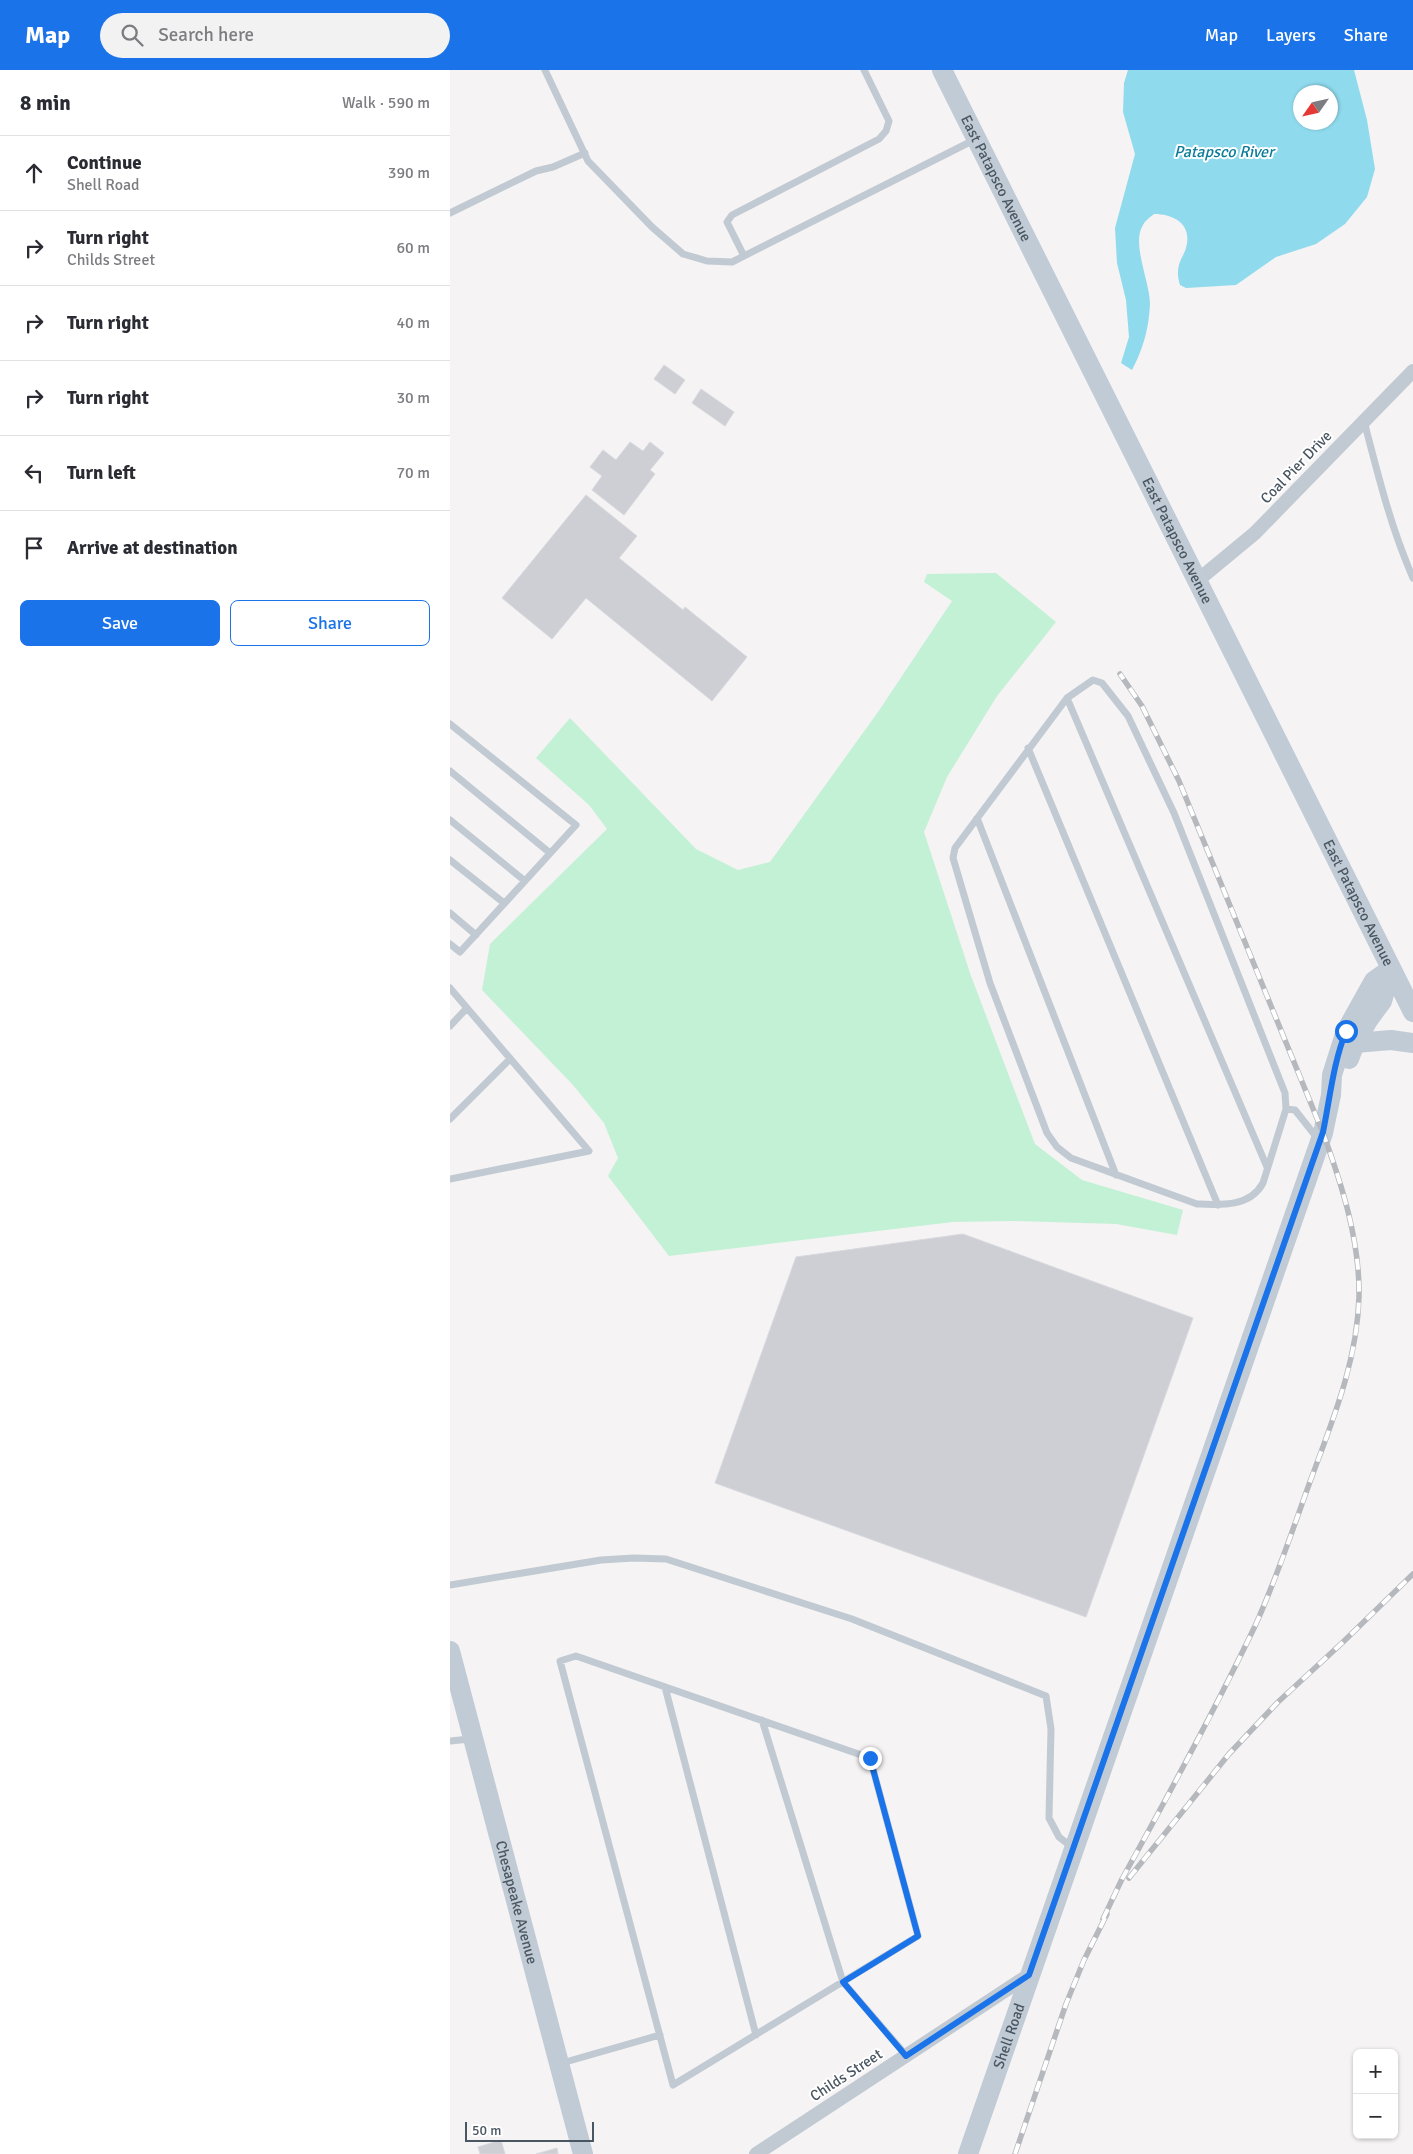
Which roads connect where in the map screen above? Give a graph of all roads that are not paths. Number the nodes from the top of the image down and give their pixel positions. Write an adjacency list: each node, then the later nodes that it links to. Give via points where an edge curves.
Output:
1 (545, 70): 5 (lane)
2 (864, 70): 7 (lane, via 889,120 886,131 880,139 732,215 727,222)
3 (942, 70): 4 (street, East Patapsco Avenue)
4 (976, 138): 7 (lane); 11 (street, East Patapsco Avenue)
5 (585, 153): 6 (lane, via 536,171); 7 (lane, via 588,161 646,221 683,254 732,262)
6 (450, 213)
7 (744, 256)
8 (1413, 371): 9 (street, Coal Pier Drive)
9 (1364, 421): 10 (lane, via 1383,494); 11 (street, Coal Pier Drive, via 1255,533)
10 (1413, 578)
11 (1197, 581): 25 (street, East Patapsco Avenue)
12 (1067, 698): 14 (lane); 34 (lane, via 1093,680 1102,683 1128,716 1174,813 1285,1093); 37 (lane)
13 (450, 724): 18 (lane, via 576,825)
14 (1028, 748): 16 (lane); 40 (lane)
15 (450, 771): 18 (lane)
16 (977, 818): 38 (lane); 38 (lane, via 956,848 953,858 990,982 1047,1134 1071,1158)
17 (450, 820): 20 (lane)
18 (550, 853): 20 (lane)
19 (450, 860): 21 (lane)
20 (525, 881): 21 (lane)
21 (504, 903): 23 (lane)
22 (450, 914): 23 (lane)
23 (476, 935): 24 (lane, via 460,952)
24 (450, 944)
25 (1395, 975): 28 (street, East Patapsco Avenue); 30 (street, Shell Road); 33 (street, Shell Road, via 1374,981 1346,1031 1332,1076)
26 (450, 988): 27 (lane)
27 (467, 1008): 29 (lane); 32 (lane)
28 (1413, 1012)
29 (450, 1026)
30 (1355, 1043): 31 (street, via 1391,1040); 33 (street, Shell Road, via 1341,1080)
31 (1413, 1043)
32 (510, 1059): 35 (lane); 39 (lane, via 589,1151)
33 (1331, 1095): 36 (street, Shell Road)
34 (1286, 1109): 36 (lane, via 1294,1110); 37 (lane)
35 (450, 1119)
36 (1320, 1142): 47 (street, Shell Road)
37 (1268, 1168): 40 (lane, via 1258,1193 1251,1198)
38 (1116, 1175): 40 (lane, via 1197,1204)
39 (450, 1179)
40 (1218, 1205)
41 (450, 1585): 47 (lane, via 601,1560 666,1560 852,1619 1046,1696 1051,1729 1049,1818 1059,1837)
42 (450, 1651): 45 (street, Chesapeake Avenue)
43 (665, 1687): 44 (lane); 50 (lane); 51 (lane, via 576,1656 560,1661)
44 (762, 1720): 49 (lane); 49 (lane, via 870,1758 918,1936)
45 (473, 1738): 46 (lane); 53 (street, Chesapeake Avenue)
46 (450, 1741)
47 (1073, 1848): 48 (street, Shell Road)
48 (1029, 1975): 52 (street, Childs Street); 56 (street, Shell Road)
49 (843, 1982): 50 (lane); 52 (lane)
50 (756, 2035): 51 (lane, via 673,2085)
51 (660, 2036): 53 (lane)
52 (906, 2056): 55 (street, Childs Street)
53 (559, 2064): 54 (street, Chesapeake Avenue)
54 (582, 2154)
55 (756, 2154)
56 (968, 2154)

